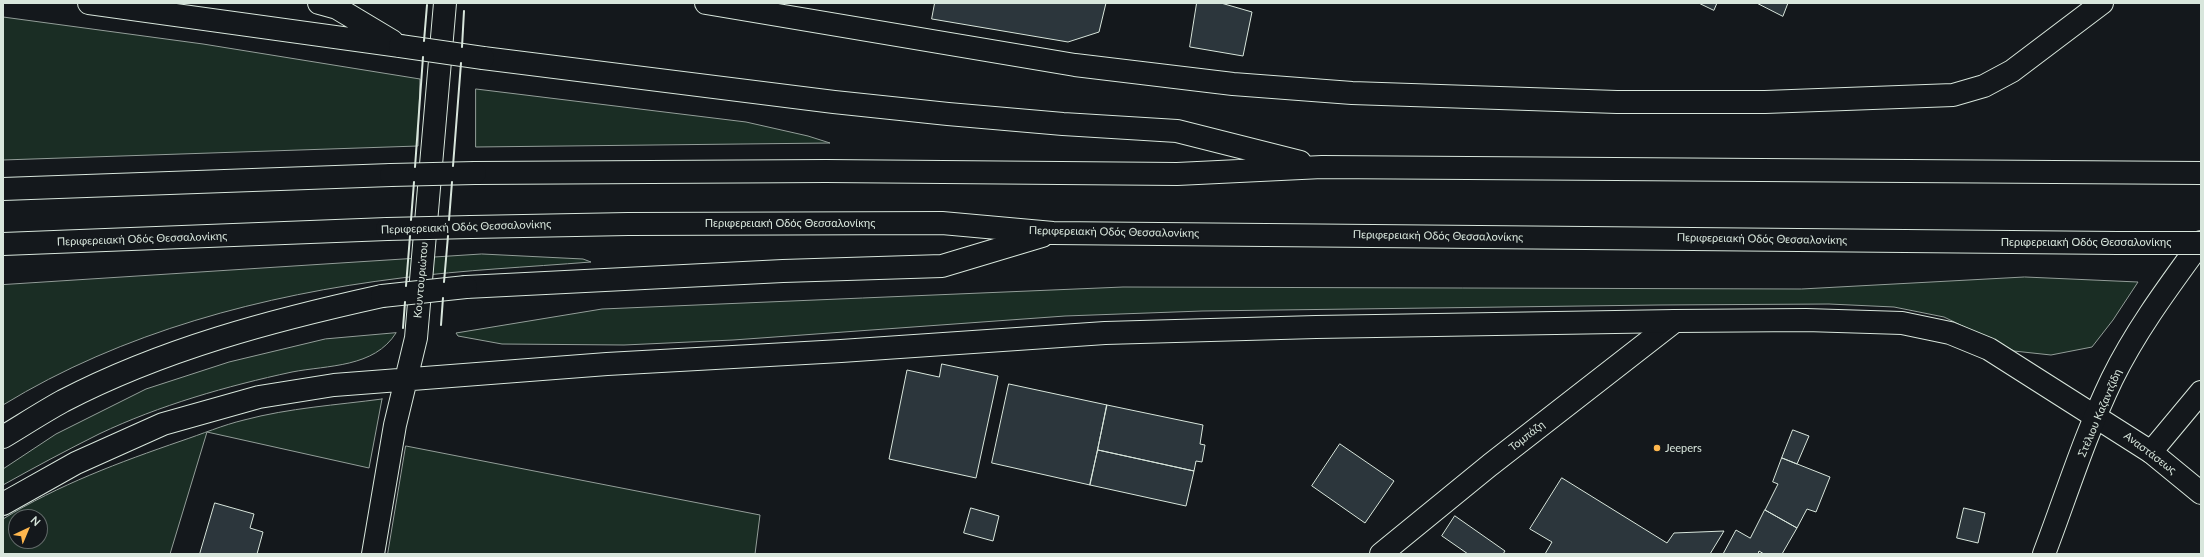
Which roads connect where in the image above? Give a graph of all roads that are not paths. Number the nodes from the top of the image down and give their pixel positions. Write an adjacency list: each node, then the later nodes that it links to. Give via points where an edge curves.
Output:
1 (89, 3): 6 (main road)
2 (319, 3): 6 (main road, via 337,8)
3 (445, 3): 14 (main road, Κουντουριώτου, via 416,338)
4 (706, 3): 5 (main road, via 1075,65 1233,84 1352,93 1617,102 1765,102 1954,96 1984,86 2012,71)
5 (2102, 3)
6 (400, 46): 7 (main road, bridge, via 834,102 1063,124 1177,131)
7 (1322, 168): 8 (main road); 9 (main road, bridge, via 1177,174 834,171 475,173)
8 (2201, 173)
9 (3, 189)
10 (1053, 233): 11 (main road, Περιφερειακή Οδός Θεσσαλονίκης, bridge); 12 (main road, Περιφερειακή Οδός Θεσσαλονίκης, bridge, via 942,223 636,224 387,229); 17 (main road, bridge, via 942,266 752,272 466,287 382,296 293,316 216,338 130,370 63,401)
11 (2201, 242): 16 (main road, Στέλιου Καζαντζίδη, via 2160,298 2113,378)
12 (3, 244)
13 (1675, 321): 14 (main road, Αναστάσεως, via 1105,333); 16 (main road, Αναστάσεως, via 1806,320 1902,323 1950,333 1989,349); 22 (main road, Τομπάζη, via 1490,465)
14 (405, 379): 20 (main road, Αναστάσεως, via 334,385 259,397 163,424 76,463); 21 (main road, Κουντουριώτου)
15 (2201, 392): 18 (main road)
16 (2096, 415): 18 (main road, Αναστάσεως); 23 (main road, Στέλιου Καζαντζίδη)
17 (3, 437)
18 (2151, 452): 19 (main road, Αναστάσεως)
19 (2201, 493)
20 (3, 504)
21 (373, 554)
22 (1381, 554)
23 (2044, 554)

